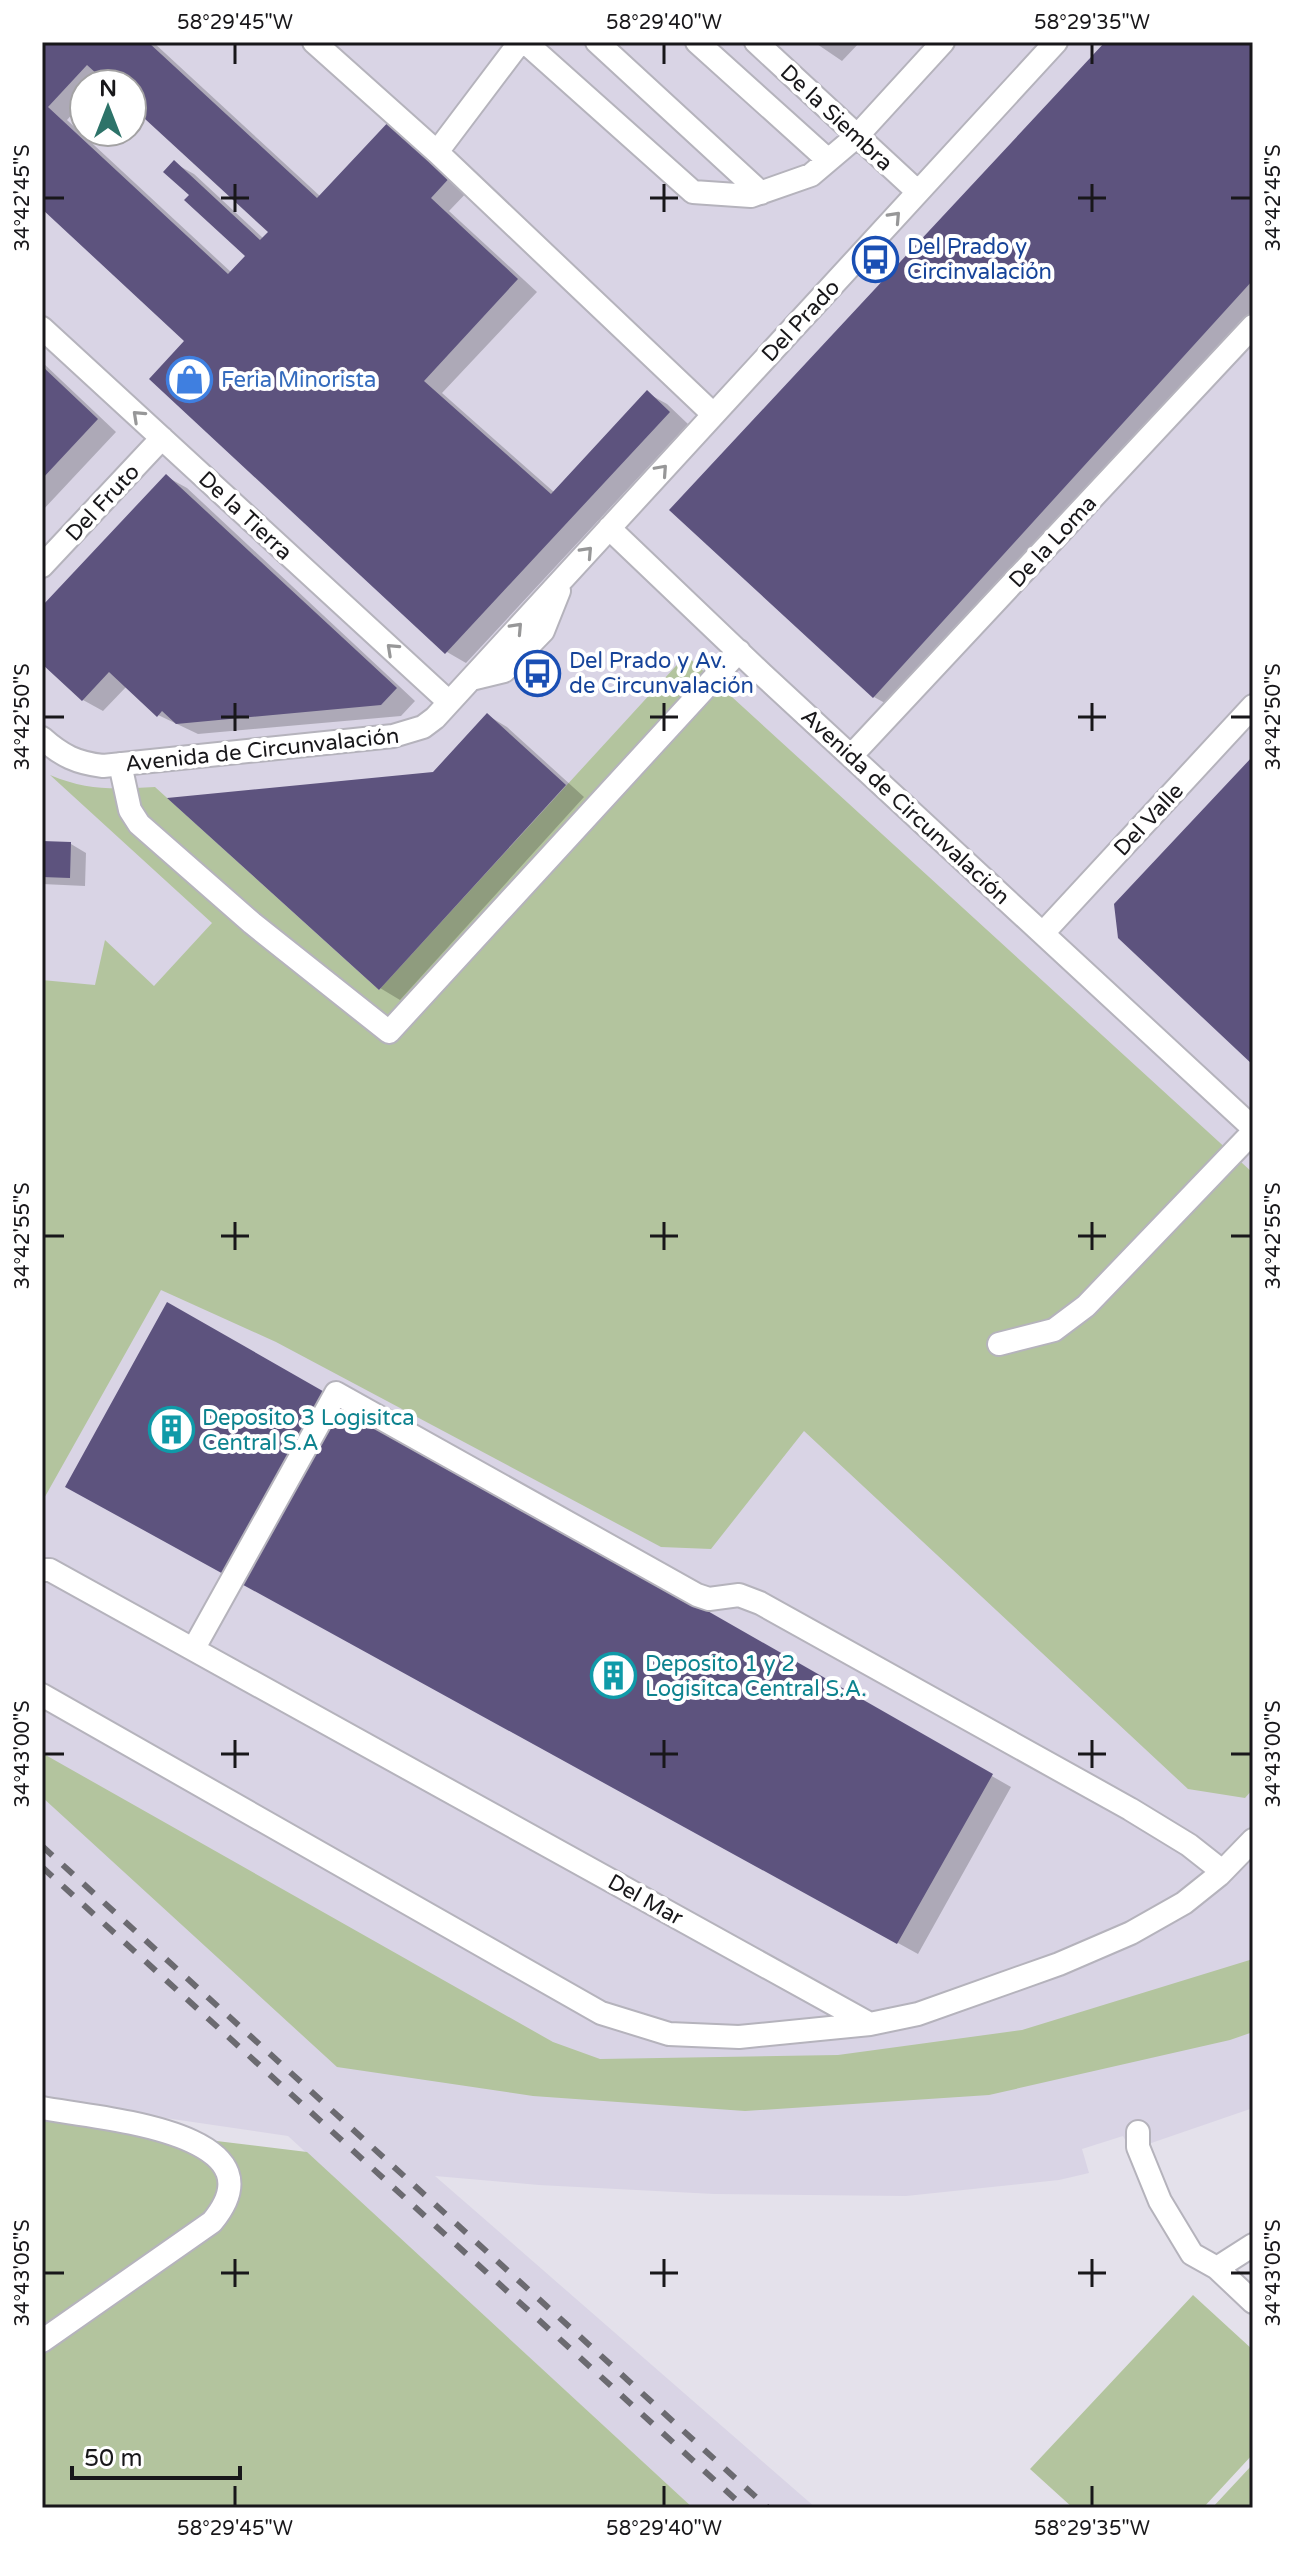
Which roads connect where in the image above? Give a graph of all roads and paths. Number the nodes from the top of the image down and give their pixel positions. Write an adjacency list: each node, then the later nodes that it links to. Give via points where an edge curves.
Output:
1 (314, 42): 9 (street)
2 (522, 42): 9 (street); 12 (street, via 693,192)
3 (597, 42): 12 (street)
4 (697, 42): 10 (street)
5 (756, 42): 8 (street, De la Siembra)
6 (943, 42): 8 (street)
7 (1056, 42): 11 (street, Del Prado)
8 (857, 136): 10 (street); 11 (street, De la Siembra)
9 (437, 152): 15 (street)
10 (828, 160): 12 (street, via 811,175)
11 (918, 192): 15 (street, Del Prado, one-way to 11)
12 (761, 193)
13 (1253, 326): 23 (street, De la Loma)
14 (42, 328): 16 (street, De la Tierra, one-way to 14)
15 (713, 414): 17 (street, Del Prado, one-way to 15)
16 (162, 438): 18 (street, Del Fruto); 20 (street, De la Tierra, one-way to 16)
17 (609, 528): 19 (street, Avenida de Circunvalación); 20 (street, Avenida de Circunvalación, one-way to 17)
18 (42, 566)
19 (739, 651): 23 (street, Avenida de Circunvalación); 24 (street, via 389,1032 139,824 130,810)
20 (449, 702): 24 (street, Avenida de Circunvalación, via 423,727 393,736)
21 (1253, 706): 25 (street, Del Valle)
22 (42, 738): 24 (street, Avenida de Circunvalación, via 80,763)
23 (851, 756): 25 (street, Avenida de Circunvalación)
24 (120, 764)
25 (1044, 932): 26 (street, Avenida de Circunvalación)
26 (1253, 1130): 27 (street, via 1086,1306 1054,1330)
27 (999, 1344)
28 (42, 1570): 29 (street, Del Mar)
29 (194, 1648): 32 (street, via 336,1393 697,1595 739,1595 760,1603 1130,1809); 33 (street, Del Mar)
30 (42, 1695): 33 (street, via 601,2013 669,2034 739,2037)
31 (1253, 1840): 32 (street)
32 (1222, 1871): 33 (street, via 1184,1903 1131,1933 918,2014)
33 (870, 2024)
34 (42, 2108): 39 (street, via 155,2128 208,2148 230,2180 229,2197 212,2222)
35 (1138, 2132): 37 (street, via 1138,2147 1160,2201 1192,2254)
36 (1253, 2245): 37 (street)
37 (1217, 2268): 38 (street)
38 (1253, 2302)
39 (42, 2341)

